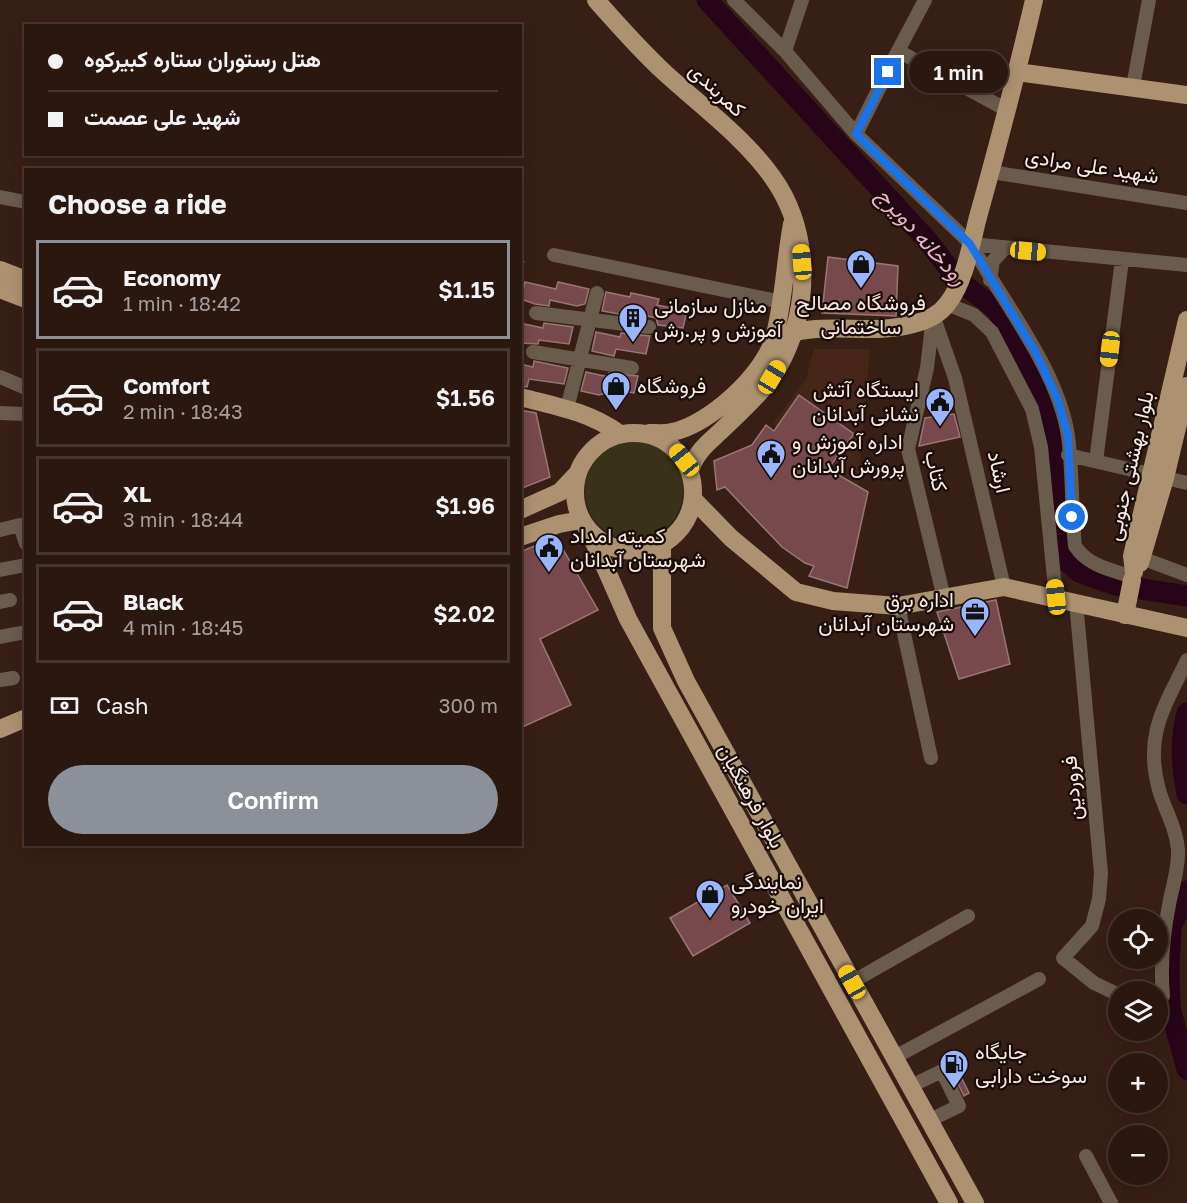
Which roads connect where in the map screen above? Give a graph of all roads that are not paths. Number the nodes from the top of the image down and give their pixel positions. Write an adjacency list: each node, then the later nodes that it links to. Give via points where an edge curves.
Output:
1 (596, 0): 19 (main road, کمربندی, via 649,58 771,176 789,206)
2 (734, 0): 7 (street)
3 (802, 0): 7 (street)
4 (925, 0): 8 (street)
5 (1034, 0): 9 (main road)
6 (1149, 0): 10 (street)
7 (785, 51): 14 (street)
8 (898, 51): 13 (street); 14 (street)
9 (1018, 67): 10 (main road); 12 (main road); 13 (main road)
10 (1134, 81): 11 (main road)
11 (1187, 88)
12 (1187, 95)
13 (1007, 110): 15 (main road)
14 (856, 134): 20 (street)
15 (991, 172): 18 (street, شهید علی مرادی); 20 (main road)
16 (0, 196): 17 (street)
17 (24, 202)
18 (1187, 203)
19 (793, 223): 31 (main road, کمربندی); 37 (main road, کمربندی, via 804,276)
20 (970, 244): 21 (street); 27 (street); 32 (main road, via 962,272)
21 (1004, 249): 23 (street); 27 (street, via 993,261)
22 (554, 255): 31 (street)
23 (1122, 260): 24 (street); 54 (street)
24 (1187, 265)
25 (0, 270): 26 (main road)
26 (24, 279)
27 (990, 280): 53 (street, via 1036,353 1058,400 1068,436)
28 (0, 289): 30 (main road)
29 (597, 293): 34 (street)
30 (24, 298)
31 (782, 302): 38 (main road, کمربندی)
32 (945, 304): 37 (main road, via 913,324); 41 (street, ارشاد); 43 (street, کتاب); 71 (street, via 974,315 992,332 1032,409 1041,447)
33 (536, 313): 34 (street)
34 (590, 318): 36 (street); 40 (street)
35 (1187, 320): 57 (main road, بلوار بهشتی جنوبی)
36 (649, 327)
37 (794, 333): 38 (main road); 55 (main road, کمربندی, via 772,377 694,457)
38 (773, 340): 51 (main road, کمربندی, via 762,362 717,410 673,432)
39 (533, 352): 40 (street)
40 (579, 359): 42 (street); 48 (street)
41 (951, 367): 43 (street); 70 (street, ارشاد)
42 (632, 368)
43 (927, 368): 72 (street, کتاب, via 908,449)
44 (0, 377): 46 (street)
45 (1187, 386): 57 (main road, بلوار بهشتی جنوبی)
46 (24, 387)
47 (522, 397): 48 (main road)
48 (567, 408): 52 (main road, via 603,421)
49 (0, 413): 50 (street)
50 (24, 414)
51 (643, 433): 52 (main road); 55 (main road, via 676,450)
52 (620, 434): 56 (main road, via 593,448)
53 (1068, 455): 54 (street); 69 (street, via 1075,546 1091,562)
54 (1095, 461): 57 (street)
55 (690, 471): 59 (main road)
56 (576, 475): 60 (main road, via 560,492); 61 (main road, via 575,506)
57 (1158, 476): 58 (street); 69 (main road, بلوار بهشتی جنوبی, via 1132,556)
58 (1187, 483)
59 (693, 498): 65 (main road, via 683,525); 74 (main road, via 731,538 796,592 833,602)
60 (522, 509)
61 (585, 527): 63 (main road, via 559,524); 65 (main road, via 609,546 632,552); 88 (main road, بلوار فرهنگیان, via 628,619)
62 (0, 530): 64 (street, via 20,525)
63 (522, 536)
64 (24, 538)
65 (662, 544): 86 (main road, بلوار فرهنگیان, via 662,628 686,681)
66 (24, 565): 67 (street)
67 (0, 570)
68 (1187, 575): 69 (street)
69 (1134, 577): 75 (main road, بلوار بهشتی جنوبی)
70 (1004, 587): 71 (main road); 72 (main road)
71 (1056, 597): 73 (main road)
72 (944, 598): 74 (main road)
73 (1076, 602): 75 (main road); 87 (street, فروردین, via 1101,873 1092,926 1063,958)
74 (898, 606): 82 (street)
75 (1125, 615): 76 (main road)
76 (1187, 628)
77 (24, 632): 78 (street)
78 (0, 637)
79 (1187, 660): 85 (street, via 1153,736 1158,787 1179,852 1164,927)
80 (24, 719): 81 (main road)
81 (0, 729)
82 (931, 758)
83 (968, 916): 86 (street)
84 (1039, 979): 89 (street)
85 (1160, 981)
86 (854, 985): 88 (main road); 89 (main road, بلوار فرهنگیان)
87 (1108, 989)
88 (837, 998): 94 (main road, بلوار فرهنگیان)
89 (895, 1057): 90 (main road, بلوار فرهنگیان)
90 (911, 1086): 91 (main road, بلوار فرهنگیان); 91 (street, via 942,1071 959,1106)
91 (930, 1120): 95 (main road, بلوار فرهنگیان)
92 (1086, 1156): 93 (street)
93 (1107, 1202)
94 (949, 1203)
95 (975, 1203)

